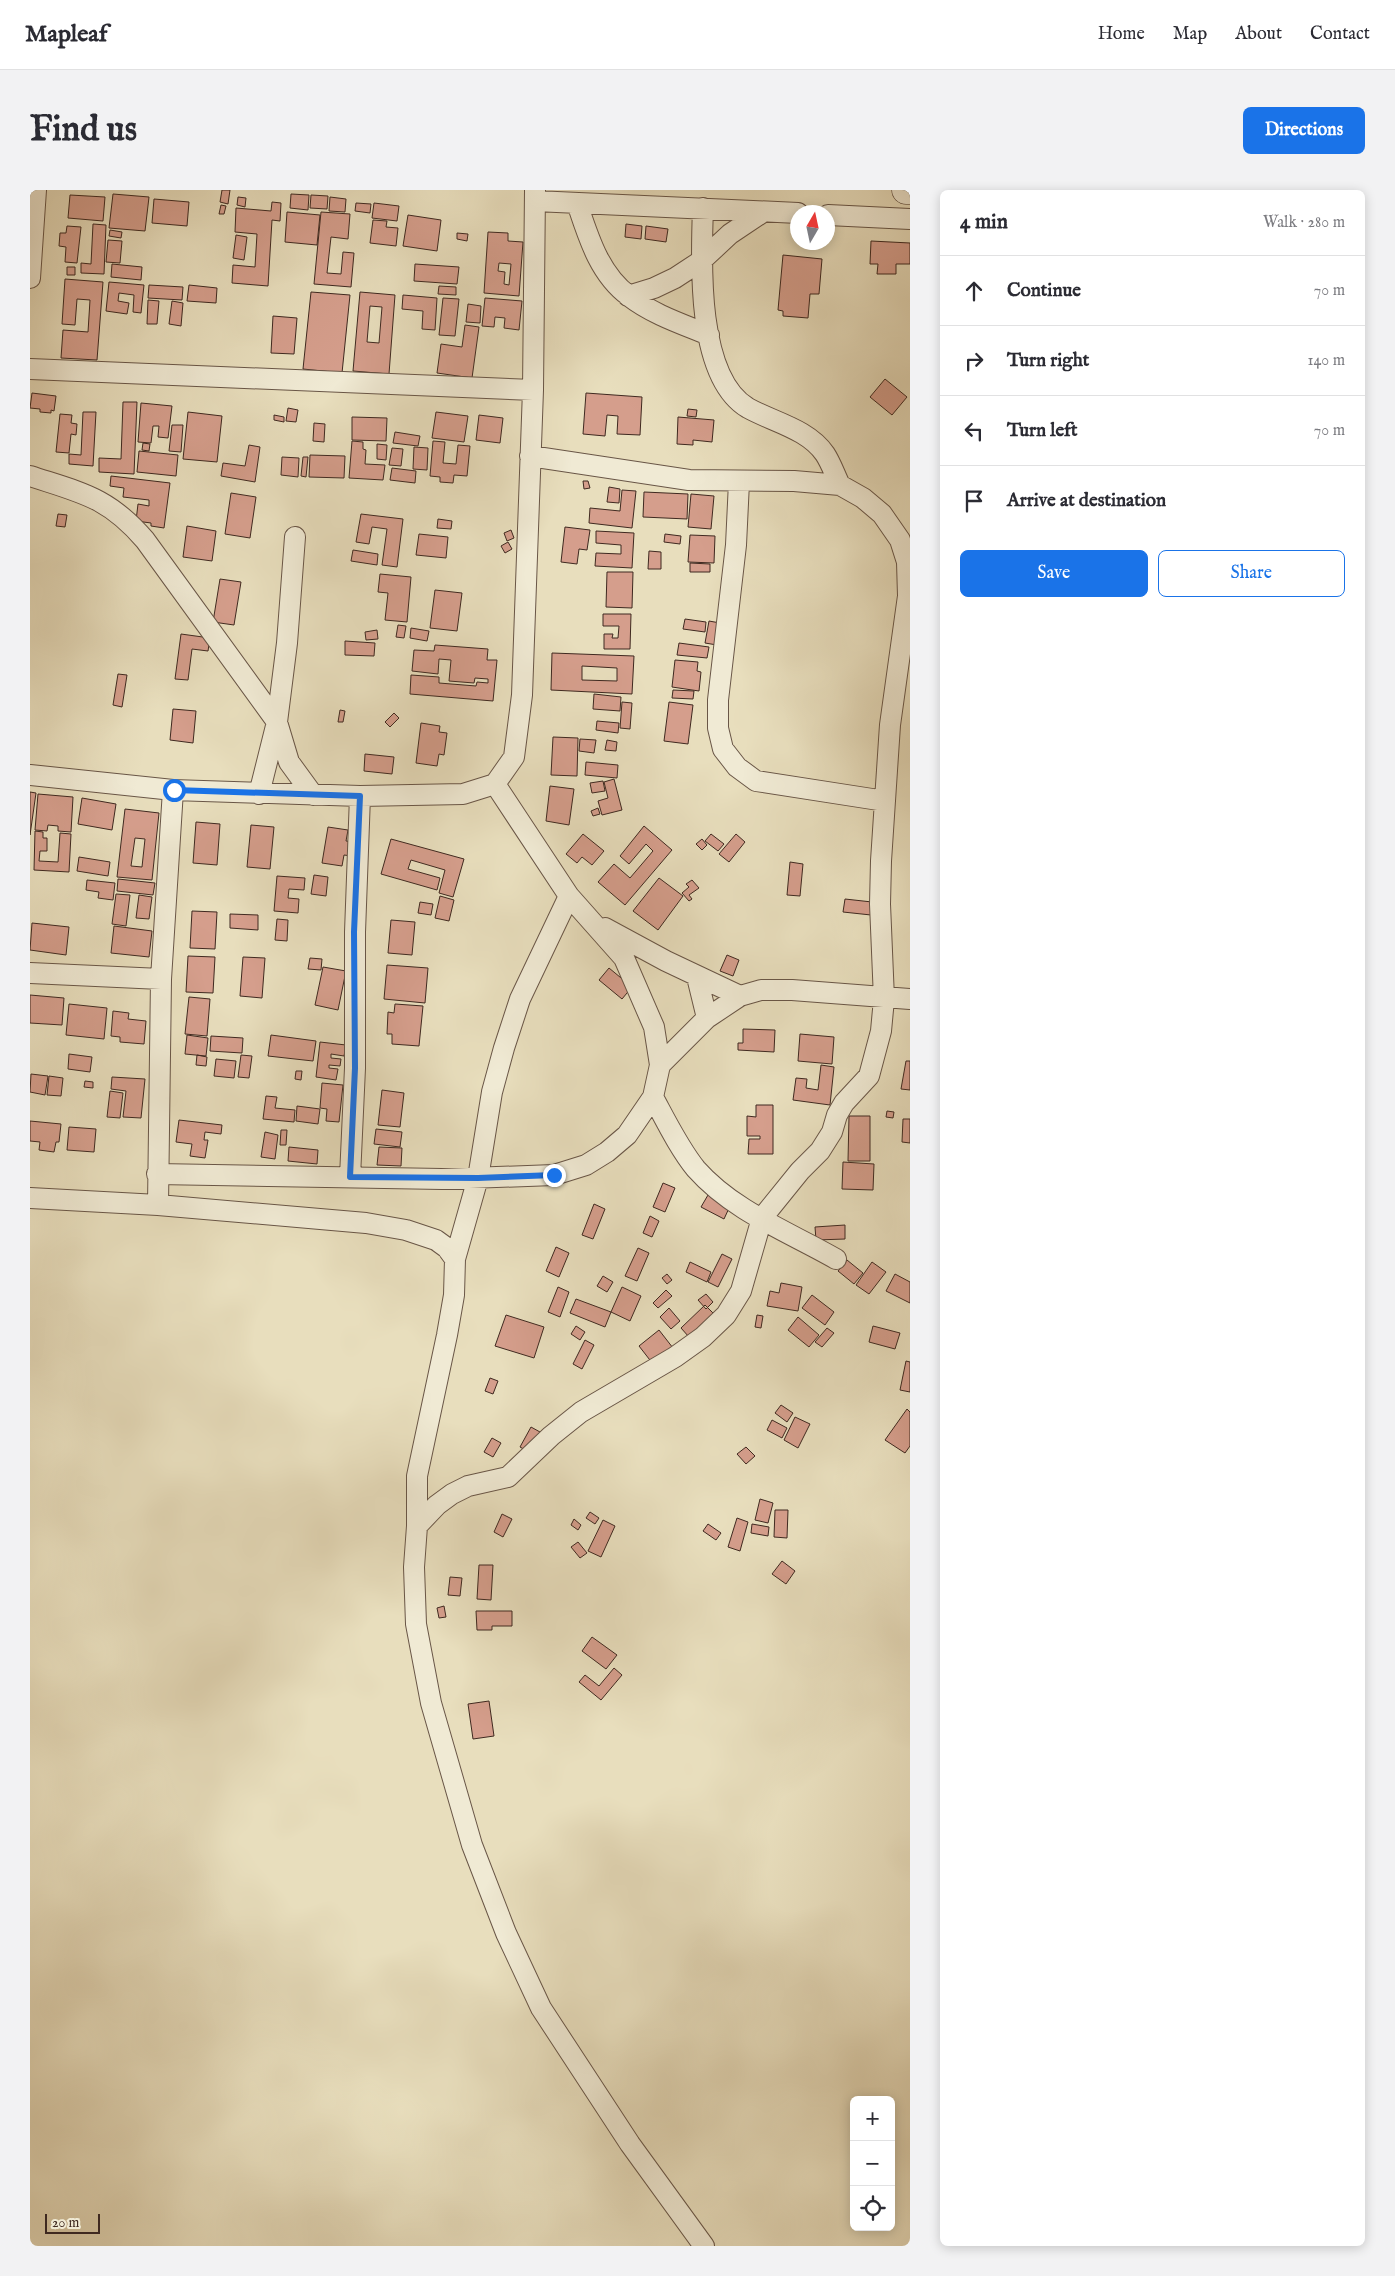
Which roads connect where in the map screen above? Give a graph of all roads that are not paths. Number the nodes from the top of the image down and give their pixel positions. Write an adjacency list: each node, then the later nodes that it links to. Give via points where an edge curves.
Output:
1 (36, 190): 12 (street)
2 (906, 190): 3 (street)
3 (910, 190)
4 (535, 195): 5 (street); 16 (street)
5 (578, 203): 6 (street); 13 (street, via 589,240 606,272)
6 (703, 208): 7 (street); 11 (street)
7 (763, 212): 8 (street); 11 (street, via 730,234)
8 (790, 213)
9 (835, 215): 10 (street)
10 (910, 219)
11 (701, 261): 13 (street, via 654,288); 14 (street)
12 (30, 278)
13 (628, 296): 14 (street, via 663,316)
14 (709, 335): 20 (street, via 719,370 729,390 747,407 805,435 825,454)
15 (30, 369): 16 (street)
16 (533, 390): 17 (street)
17 (530, 456): 19 (street, via 689,480); 24 (street, via 522,695 514,757)
18 (30, 476): 22 (street, via 80,492 125,518 145,540)
19 (739, 482): 20 (street, via 794,481); 29 (street, via 736,545 718,700 718,728 723,749 736,767 756,781)
20 (840, 485): 29 (street, via 882,514 900,540 907,562 908,596 893,699)
21 (295, 537): 22 (street)
22 (277, 722): 26 (street); 27 (street, via 289,762)
23 (30, 775): 25 (street)
24 (495, 784): 28 (street, via 463,794); 30 (street)
25 (174, 790): 26 (street); 34 (street)
26 (259, 794): 27 (street)
27 (313, 795): 28 (street)
28 (360, 796): 42 (street)
29 (885, 801): 36 (street, via 880,904)
30 (569, 896): 31 (street); 43 (street, via 520,999 504,1048 492,1092)
31 (594, 922): 33 (street); 39 (street, via 624,958 654,1026)
32 (30, 973): 34 (street)
33 (697, 977): 35 (street); 38 (street)
34 (161, 979): 41 (street)
35 (740, 996): 36 (street, via 761,990 792,990); 38 (street)
36 (884, 999): 37 (street); 46 (street, via 877,1053 869,1076 844,1103 820,1151)
37 (910, 1000)
38 (707, 1018): 39 (street)
39 (660, 1065): 40 (street)
40 (654, 1097): 43 (street, via 628,1135 586,1165 554,1175); 46 (street, via 695,1168 717,1190)
41 (157, 1174): 42 (street); 45 (street)
42 (350, 1177): 43 (street)
43 (478, 1178): 47 (street)
44 (30, 1198): 45 (street)
45 (158, 1205): 47 (street, via 406,1230 436,1240 448,1248)
46 (762, 1218): 48 (street); 49 (street, via 741,1291 726,1315 703,1337 581,1412 551,1436 517,1472 452,1494)
47 (454, 1259): 49 (street, via 456,1277 449,1327 417,1476)
48 (836, 1259)
49 (417, 1526): 50 (street, via 414,1567 416,1624 431,1703 472,1845 506,1933 546,2016 630,2144)
50 (704, 2246)

